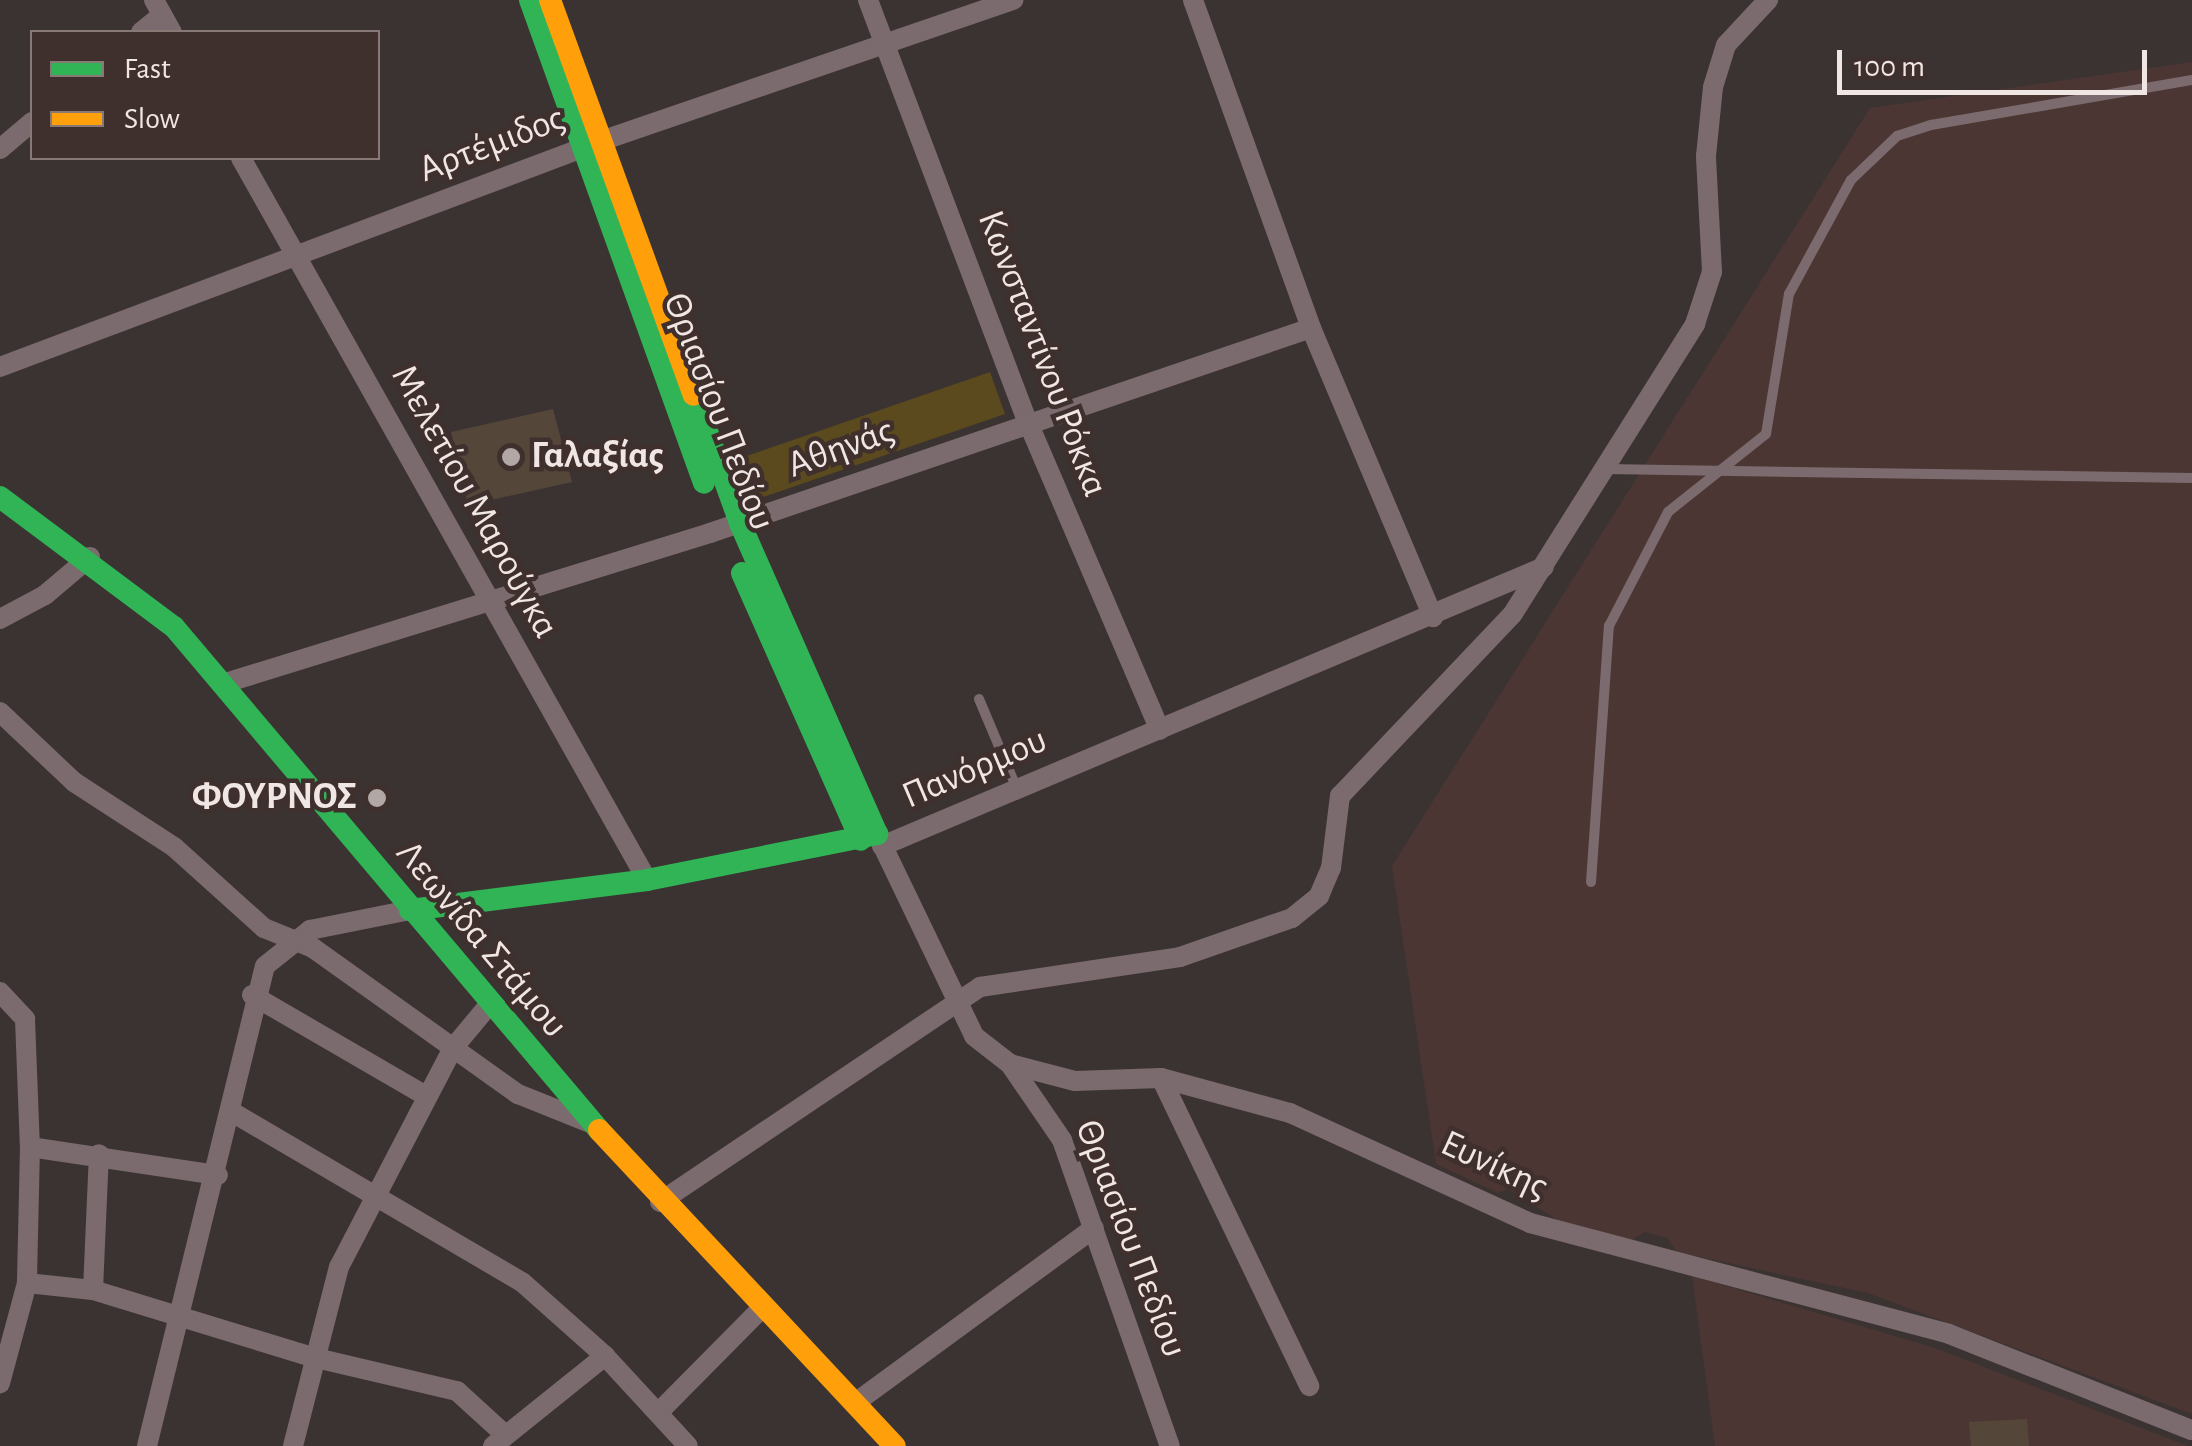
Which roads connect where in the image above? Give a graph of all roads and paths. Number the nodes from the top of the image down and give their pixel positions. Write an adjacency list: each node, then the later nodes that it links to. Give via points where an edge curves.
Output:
1 (530, 0): 10 (main road, Θριασίου Πεδίου)
2 (550, 0): 10 (main road, Θριασίου Πεδίου)
3 (868, 0): 7 (street, Κωνσταντίνου Ρόκκα)
4 (1014, 0): 7 (street, Αρτέμιδος)
5 (1193, 0): 14 (street)
6 (1768, 0): 17 (street, via 1726,45 1712,87 1706,156 1712,272 1695,324)
7 (886, 46): 10 (street, Αρτέμιδος); 16 (street, Κωνσταντίνου Ρόκκα)
8 (2192, 80): 18 (lane, via 1931,126 1877,152 1851,180 1789,294 1766,434)
9 (30, 124): 11 (street)
10 (592, 144): 13 (street, Αρτέμιδος); 21 (main road, Θριασίου Πεδίου)
11 (0, 150)
12 (243, 160): 13 (street, Μελετίου Μαρούγκα)
13 (298, 260): 15 (street, Αρτέμιδος); 24 (street, Μελετίου Μαρούγκα)
14 (1311, 328): 16 (street, Αθηνάς); 25 (street)
15 (0, 367)
16 (1027, 420): 21 (street, Αθηνάς); 30 (street, Κωνσταντίνου Ρόκκα)
17 (1605, 469): 18 (lane); 23 (street)
18 (1721, 475): 19 (lane); 34 (lane, via 1668,512 1609,626)
19 (2192, 478)
20 (0, 497): 22 (main road, Λεωνίδα Στάμου)
21 (731, 526): 24 (street, Αθηνάς); 32 (main road, Θριασίου Πεδίου)
22 (90, 557): 26 (street, via 45,596); 27 (main road, Λεωνίδα Στάμου, via 174,627)
23 (1544, 567): 25 (street, Πανόρμου); 39 (street, via 1468,669 1340,796 1331,868 1319,896 1292,918 1180,957 1034,974)
24 (490, 604): 27 (street, Αθηνάς); 33 (street, Μελετίου Μαρούγκα)
25 (1433, 616): 30 (street, Πανόρμου)
26 (0, 619)
27 (222, 684): 35 (main road, Λεωνίδα Στάμου)
28 (979, 698): 31 (lane)
29 (0, 712): 36 (street, via 74,782 174,847 264,928)
30 (1160, 730): 31 (street, Πανόρμου)
31 (1017, 789): 32 (street, Πανόρμου)
32 (873, 840): 33 (main road, Πανόρμου); 39 (street, Ευνίκης)
33 (647, 880): 35 (main road, Πανόρμου)
34 (1591, 882)
35 (410, 910): 36 (street, via 310,930); 40 (main road, Λεωνίδα Στάμου)
36 (294, 942): 38 (street, via 264,966); 41 (street)
37 (0, 992): 47 (street, via 25,1019)
38 (252, 995): 44 (street); 45 (street)
39 (954, 999): 42 (street, Ευνίκης, via 974,1036); 51 (street)
40 (489, 1006): 41 (street); 46 (main road, Λεωνίδα Στάμου)
41 (453, 1048): 44 (street); 46 (street, via 518,1094)
42 (1010, 1064): 43 (street, Ευνίκης, via 1075,1080); 52 (street, Θριασίου Πεδίου, via 1062,1140)
43 (1162, 1078): 60 (street); 63 (street, Ευνίκης, via 1290,1113 1530,1224 1949,1334)
44 (426, 1096): 50 (street)
45 (232, 1112): 49 (street); 50 (street)
46 (590, 1122): 51 (main road, Λεωνίδα Στάμου)
47 (30, 1147): 48 (street); 53 (street)
48 (99, 1154): 49 (street); 54 (street)
49 (218, 1175): 56 (street)
50 (378, 1199): 57 (street, via 522,1282); 58 (street, via 339,1267)
51 (660, 1202): 55 (main road, Λεωνίδα Στάμου)
52 (1094, 1228): 61 (street); 69 (street, Θριασίου Πεδίου)
53 (27, 1282): 54 (street); 59 (street)
54 (94, 1290): 56 (street)
55 (761, 1310): 61 (main road, Λεωνίδα Στάμου); 62 (street)
56 (180, 1318): 58 (street); 65 (street)
57 (605, 1356): 62 (street); 64 (street)
58 (316, 1358): 64 (street, via 457,1391); 66 (street)
59 (0, 1383)
60 (1308, 1386)
61 (855, 1403): 68 (main road, Λεωνίδα Στάμου)
62 (658, 1413): 67 (street)
63 (2192, 1430)
64 (498, 1439)
65 (147, 1446)
66 (293, 1446)
67 (688, 1446)
68 (895, 1446)
69 (1170, 1446)

